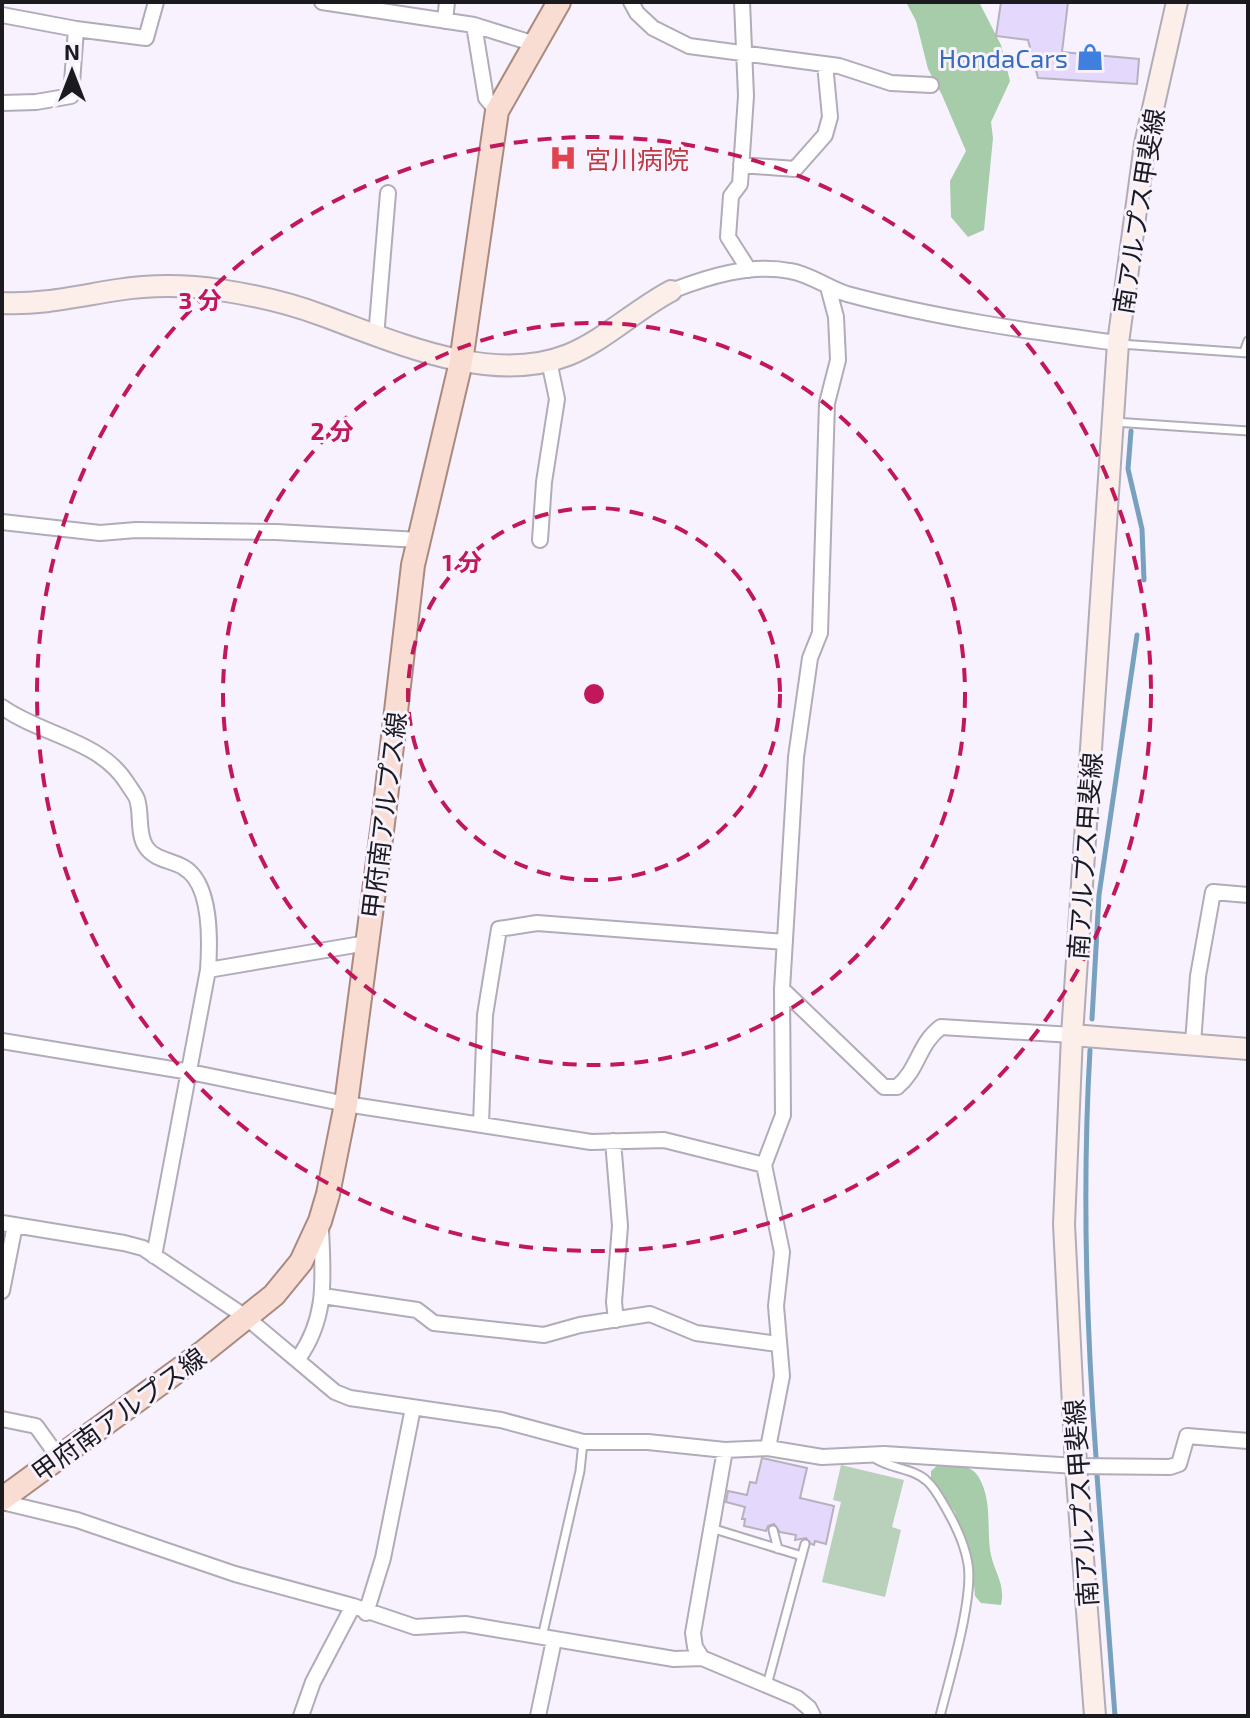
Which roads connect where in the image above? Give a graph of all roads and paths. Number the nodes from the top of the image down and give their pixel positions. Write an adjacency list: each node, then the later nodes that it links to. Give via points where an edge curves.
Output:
1 (156, 2): 11 (street, via 146,38)
2 (322, 2): 9 (street)
3 (447, 2): 9 (street)
4 (559, 2): 12 (main road, 甲府南アルプス線)
5 (631, 2): 13 (street, via 653,28 689,46)
6 (742, 2): 13 (street)
7 (1177, 2): 26 (main road, 南アルプス甲斐線, via 1145,144)
8 (2, 15): 11 (street)
9 (445, 21): 10 (street)
10 (474, 25): 12 (street); 17 (street, via 486,98)
11 (76, 29): 16 (street, via 71,96)
12 (535, 44): 17 (main road, 甲府南アルプス線)
13 (744, 52): 14 (street); 18 (street)
14 (825, 64): 15 (street, via 891,83); 18 (street, via 830,117 825,135 795,169)
15 (931, 85)
16 (2, 103)
17 (497, 111): 29 (main road, 甲府南アルプス線)
18 (741, 165): 20 (street, via 740,184 731,196 728,237)
19 (388, 193): 24 (street)
20 (749, 270): 21 (street, via 791,271); 22 (street)
21 (828, 287): 26 (street, via 936,314); 37 (street, via 838,360 827,403 820,633 810,658 796,757)
22 (671, 291): 28 (main road, via 599,339)
23 (2, 303): 24 (main road, via 158,286 219,290 319,314)
24 (376, 337): 29 (main road)
25 (1248, 341): 27 (lane)
26 (1118, 343): 27 (lane); 30 (main road, 南アルプス甲斐線)
27 (1246, 353)
28 (549, 361): 29 (main road); 34 (street, via 557,399)
29 (461, 362): 33 (main road, 甲府南アルプス線)
30 (1112, 422): 31 (lane); 41 (main road, 南アルプス甲斐線)
31 (1248, 431)
32 (2, 522): 33 (street, via 100,533 276,532)
33 (419, 540): 38 (main road, 甲府南アルプス線)
34 (540, 540)
35 (2, 707): 39 (street, via 80,744 125,780 137,800 144,846 192,873 203,889)
36 (1248, 895): 43 (street, via 1213,892)
37 (785, 942): 40 (street); 47 (street, via 537,923 499,929 485,1015)
38 (367, 943): 39 (street); 46 (main road, 甲府南アルプス線)
39 (208, 970): 45 (street)
40 (782, 989): 41 (street, via 884,1087 897,1087 910,1076 927,1038 941,1027); 49 (street, via 783,1115)
41 (1072, 1035): 43 (main road); 67 (main road, 南アルプス甲斐線, via 1064,1224)
42 (2, 1041): 45 (street)
43 (1193, 1043): 44 (main road)
44 (1248, 1049)
45 (190, 1072): 46 (street); 52 (street)
46 (346, 1104): 47 (street); 50 (main road, 甲府南アルプス線)
47 (481, 1124): 48 (street)
48 (613, 1141): 49 (street, via 664,1140); 56 (street, via 620,1226)
49 (764, 1165): 57 (street, via 782,1252)
50 (320, 1221): 54 (street); 55 (main road, 甲府南アルプス線, via 301,1262)
51 (9, 1224): 52 (street, via 124,1243); 53 (street)
52 (154, 1256): 55 (street)
53 (2, 1291)
54 (323, 1296): 56 (street, via 417,1310 434,1323 544,1335); 58 (street, via 308,1345)
55 (247, 1318): 58 (street); 66 (main road, 甲府南アルプス線)
56 (616, 1320): 57 (street, via 650,1314 696,1333)
57 (778, 1344): 63 (street, via 782,1376)
58 (298, 1359): 59 (street, via 335,1392)
59 (413, 1408): 62 (street, via 501,1420); 76 (street, via 383,1558)
60 (2, 1419): 66 (street, via 36,1426)
61 (1248, 1441): 67 (street, via 1187,1436 1179,1464 1170,1467)
62 (583, 1442): 64 (street); 77 (lane)
63 (768, 1448): 64 (street); 65 (street, via 822,1457)
64 (725, 1450): 69 (street)
65 (870, 1454): 67 (street); 83 (lane, via 927,1480 959,1532 969,1565 969,1590)
66 (59, 1458): 68 (main road, 甲府南アルプス線)
67 (1076, 1466): 84 (main road, 南アルプス甲斐線)
68 (2, 1500): 76 (street)
69 (711, 1528): 72 (lane); 78 (street, via 693,1633)
70 (773, 1530): 74 (lane)
71 (757, 1531): 72 (lane)
72 (755, 1542): 74 (lane)
73 (805, 1544): 75 (lane)
74 (778, 1549): 75 (lane)
75 (802, 1556): 79 (lane)
76 (359, 1610): 77 (street, via 415,1627 465,1624); 80 (street, via 313,1682)
77 (548, 1639): 78 (street, via 674,1659); 81 (street)
78 (702, 1658): 79 (street)
79 (767, 1685): 82 (street, via 797,1698)
80 (301, 1716)
81 (538, 1716)
82 (813, 1716)
83 (940, 1716)
84 (1095, 1716)

